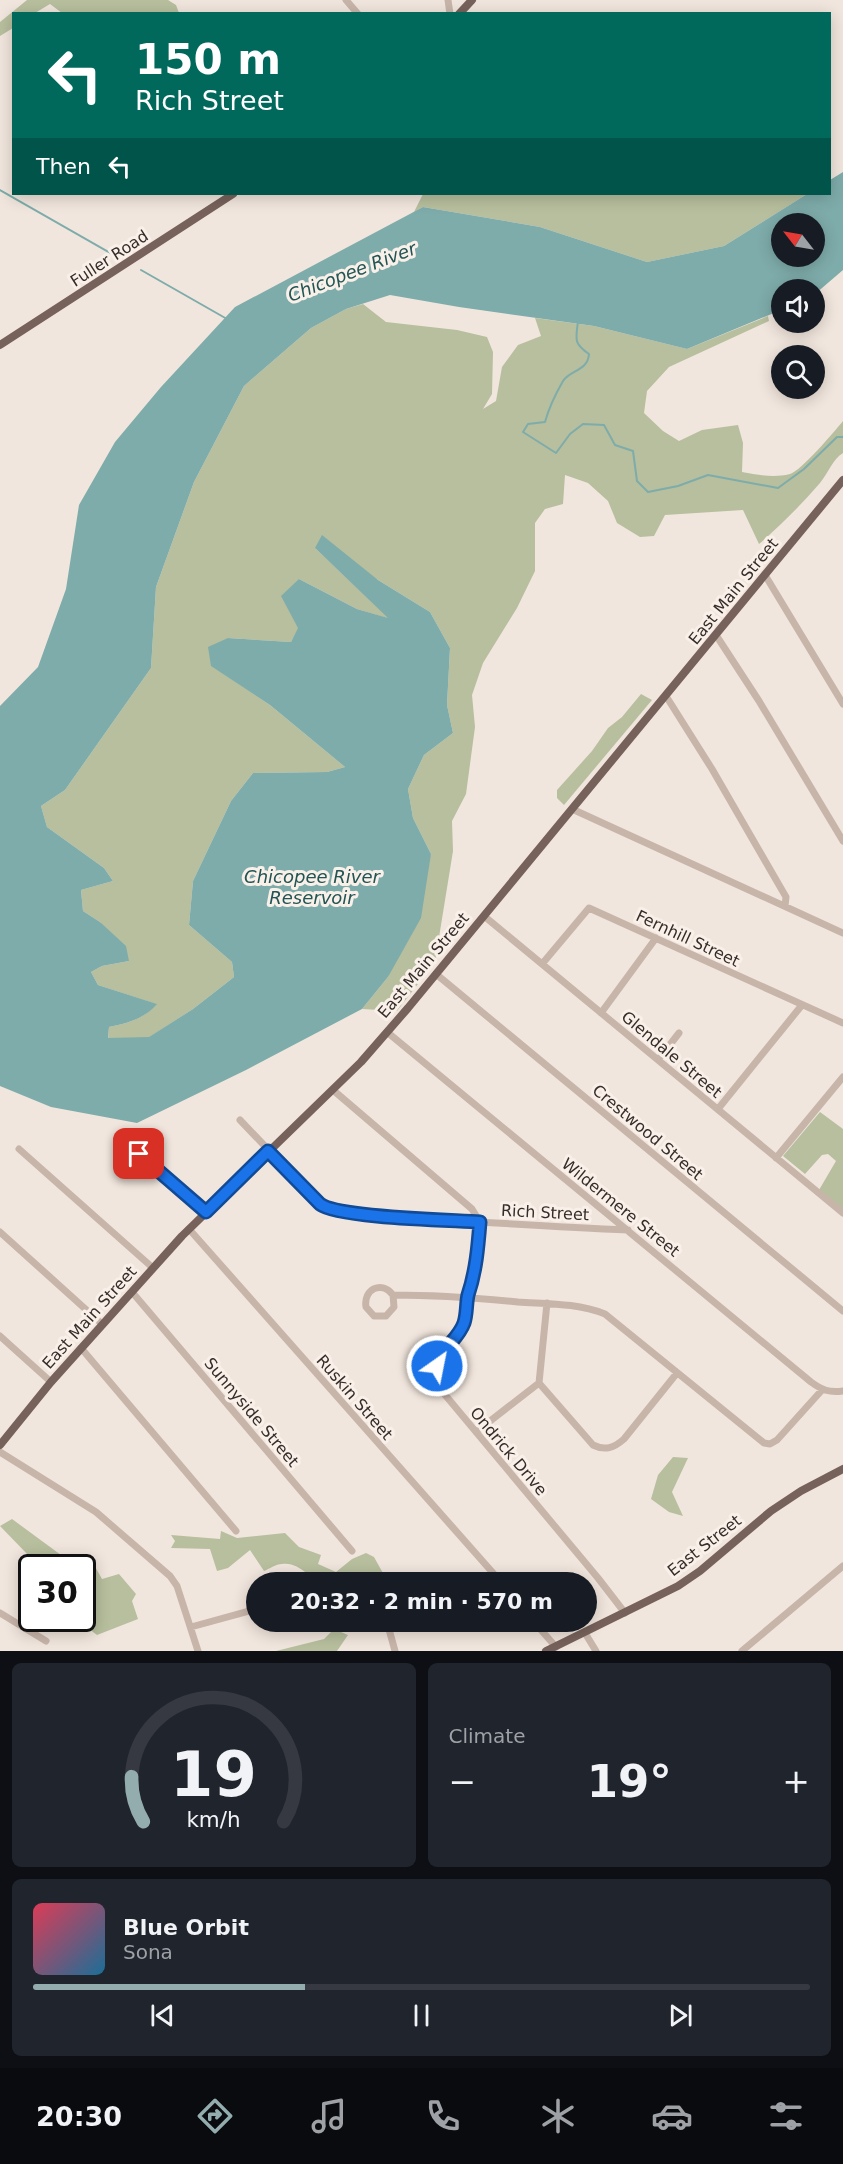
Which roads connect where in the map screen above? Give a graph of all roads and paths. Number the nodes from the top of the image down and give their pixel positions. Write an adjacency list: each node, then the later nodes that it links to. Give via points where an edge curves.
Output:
1 (346, 0): 3 (street)
2 (472, 0): 4 (main road)
3 (356, 12)
4 (461, 12)
5 (231, 195): 6 (main road, Fuller Road)
6 (0, 345)
7 (843, 480): 8 (main road, East Main Street)
8 (765, 575): 9 (main road, East Main Street); 11 (street)
9 (716, 635): 10 (main road, East Main Street); 13 (street)
10 (666, 696): 12 (main road, East Main Street); 14 (street, via 786,897)
11 (843, 704)
12 (572, 809): 14 (street); 15 (main road, East Main Street)
13 (843, 841)
14 (785, 906): 16 (street)
15 (484, 916): 18 (street, Glendale Street); 19 (main road, East Main Street)
16 (843, 933)
17 (656, 938): 18 (street, Fernhill Street, via 589,908); 20 (street, Fernhill Street); 21 (street)
18 (542, 964): 21 (street, Glendale Street)
19 (436, 974): 23 (main road, East Main Street); 45 (street, Crestwood Street)
20 (802, 1005): 22 (street, Fernhill Street); 28 (street)
21 (601, 1013): 25 (street, Glendale Street)
22 (843, 1023)
23 (387, 1032): 27 (main road, East Main Street); 38 (street, Wildermere Street)
24 (679, 1033): 25 (street)
25 (658, 1060): 28 (street, Glendale Street)
26 (843, 1077): 33 (street)
27 (333, 1089): 31 (main road, East Main Street); 36 (street, via 454,1192)
28 (717, 1109): 33 (street, Glendale Street)
29 (240, 1120): 31 (street, Rich Street)
30 (20, 1149): 40 (street)
31 (268, 1151): 34 (main road, East Main Street); 36 (street, Rich Street, via 320,1204 330,1209)
32 (139, 1154): 34 (street)
33 (776, 1158): 35 (street, Glendale Street)
34 (206, 1212): 37 (main road, East Main Street)
35 (843, 1213)
36 (480, 1222): 38 (street, Rich Street); 43 (street, Ondrick Drive, via 475,1277)
37 (189, 1229): 40 (main road, East Main Street); 61 (street, Ruskin Street)
38 (628, 1230): 52 (street, Wildermere Street)
39 (0, 1232): 46 (street)
40 (153, 1268): 41 (main road, East Main Street)
41 (132, 1292): 46 (main road, East Main Street); 59 (street, Sunnyside Street)
42 (393, 1295): 42 (street, via 394,1307 388,1315 376,1317 367,1310 365,1298 371,1290 383,1287); 43 (street)
43 (468, 1297): 44 (street); 54 (street, Ondrick Drive, via 465,1322 441,1356 437,1370 446,1398)
44 (547, 1303): 49 (street, via 591,1308 605,1314); 51 (street)
45 (843, 1311)
46 (102, 1324): 48 (main road, East Main Street)
47 (0, 1336): 50 (street)
48 (81, 1348): 50 (main road, East Main Street); 58 (street)
49 (677, 1372): 51 (street, via 624,1439 609,1449 593,1445); 52 (street, via 758,1439 770,1444)
50 (51, 1382): 55 (main road, East Main Street)
51 (539, 1383): 54 (street)
52 (822, 1390): 53 (street)
53 (843, 1391)
54 (476, 1432): 64 (street, Ondrick Drive)
55 (0, 1445)
56 (0, 1452): 65 (street, via 96,1512 135,1543 177,1586)
57 (843, 1469): 64 (main road, East Street, via 771,1511 678,1586)
58 (236, 1531)
59 (352, 1551)
60 (843, 1566): 75 (street)
61 (492, 1572)
62 (246, 1612): 65 (street)
63 (0, 1613): 69 (street)
64 (625, 1613): 68 (main road, East Street)
65 (191, 1627): 71 (street)
66 (390, 1632): 72 (street)
67 (543, 1632): 70 (street)
68 (585, 1633): 70 (main road, East Street); 74 (street)
69 (46, 1641)
70 (556, 1647): 73 (main road, East Street)
71 (198, 1651)
72 (395, 1651)
73 (546, 1651)
74 (596, 1651)
75 (742, 1651)

